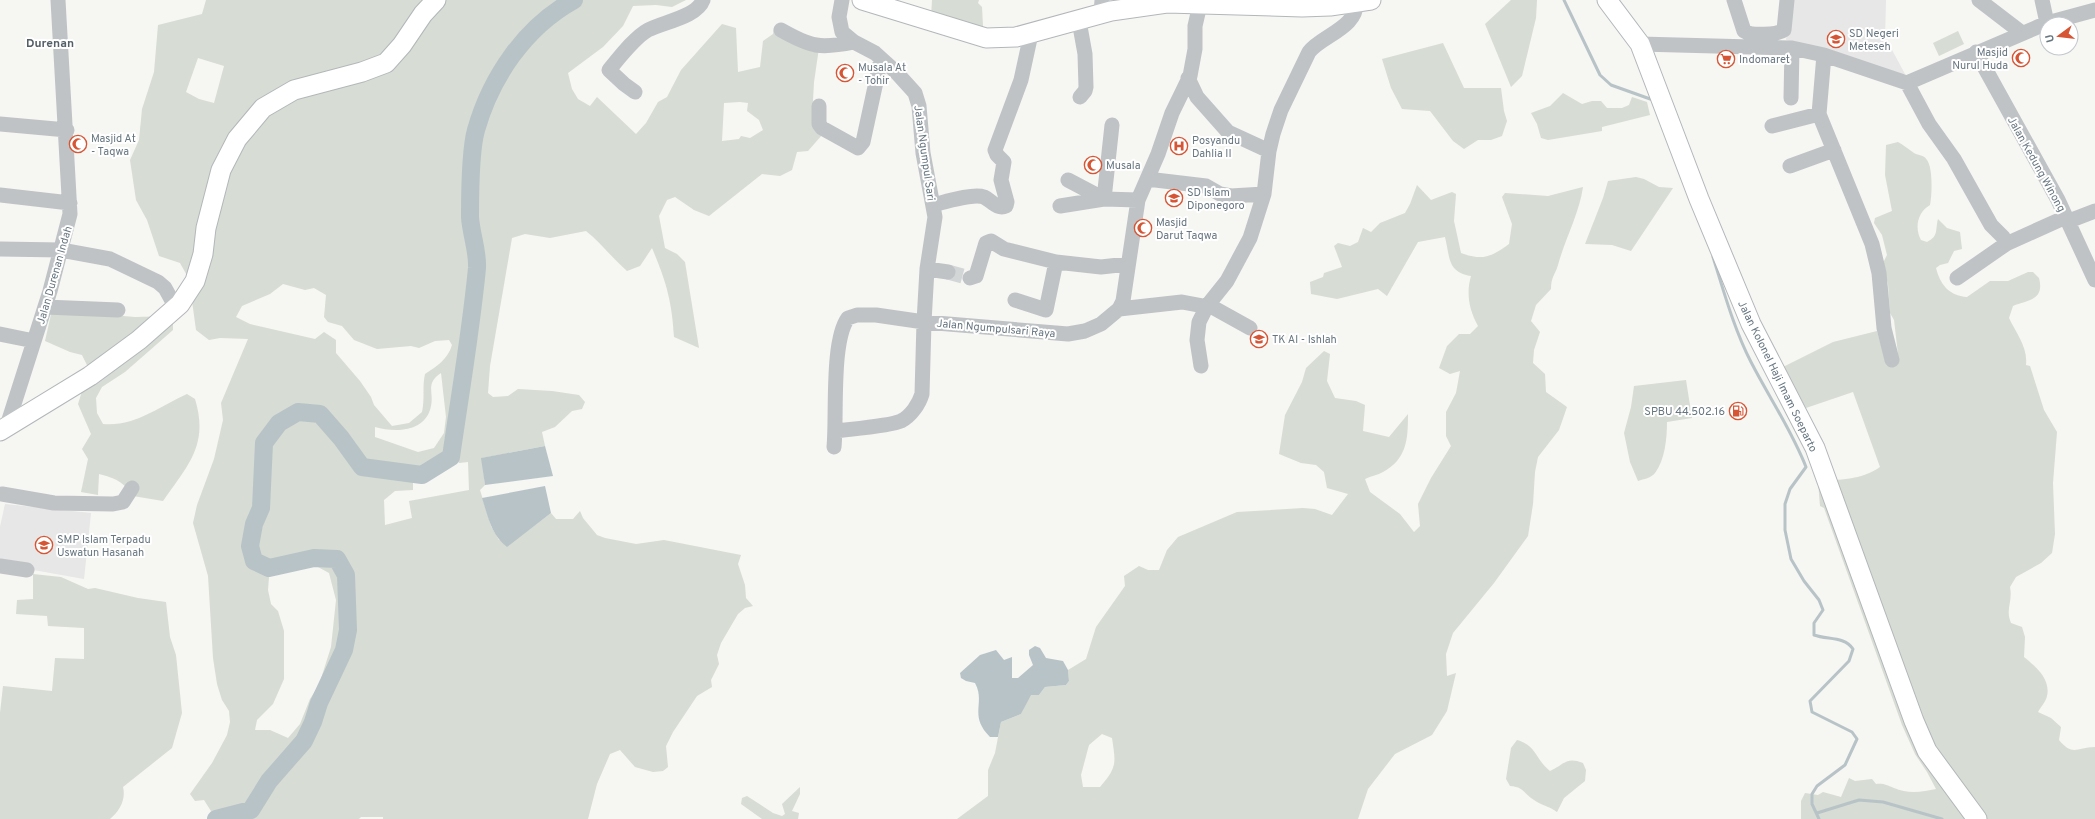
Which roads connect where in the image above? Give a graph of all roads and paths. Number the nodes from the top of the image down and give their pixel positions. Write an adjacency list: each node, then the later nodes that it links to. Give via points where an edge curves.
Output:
1 (58, 0): 40 (street, Jalan Durenan Indah)
2 (436, 0): 68 (main road, via 386,63 294,90 263,108 247,126 221,170 195,281)
3 (703, 0): 32 (street, via 701,6 683,16 646,31 609,70)
4 (842, 0): 24 (street, Jalan Ngumpul Sari, via 839,26)
5 (862, 0): 23 (main road, via 975,36 1002,38)
6 (1607, 0): 25 (main road, Jalan Kolonel Haji Imam Soeparto)
7 (1734, 0): 8 (street, via 1744,31 1758,34 1780,33 1784,30)
8 (1787, 0)
9 (1978, 0): 22 (street)
10 (2042, 0): 17 (street)
11 (1361, 1): 14 (main road); 42 (street, via 1352,18 1314,45 1309,52 1281,110)
12 (1201, 2): 13 (main road); 15 (main road, via 1132,8); 30 (street)
13 (1258, 3): 14 (main road)
14 (1309, 4)
15 (1102, 7): 19 (main road)
16 (2095, 10): 18 (street)
17 (2045, 16)
18 (2073, 16)
19 (1079, 21): 23 (main road); 33 (street, via 1085,54 1086,87)
20 (2039, 26): 22 (street)
21 (781, 30): 24 (street, via 808,44 823,47)
22 (2022, 33): 27 (street)
23 (1031, 34): 51 (street, via 1021,80 995,150 996,155 1004,162 1001,180 1006,206 998,206 984,197 974,196)
24 (854, 42): 29 (street, Jalan Ngumpul Sari)
25 (1640, 44): 26 (street); 86 (main road, Jalan Kolonel Haji Imam Soeparto, via 1699,199 1751,324 1815,448 1914,721 1927,750)
26 (1792, 48): 28 (street); 34 (street)
27 (1976, 52): 31 (street); 54 (street, Jalan Kedung Winong)
28 (1824, 55): 31 (street); 36 (street)
29 (881, 59): 35 (street, via 863,142 858,148 818,124); 51 (street, Jalan Ngumpul Sari, via 916,93)
30 (1188, 78): 42 (street, via 1197,97 1228,132); 44 (street)
31 (1907, 83): 55 (street, via 1991,225)
32 (635, 92)
33 (1080, 96)
34 (1790, 98)
35 (819, 106)
36 (1819, 114): 39 (street); 41 (street)
37 (0, 124): 40 (street)
38 (1112, 125): 48 (street)
39 (1772, 126)
40 (66, 130): 50 (street, Jalan Durenan Indah)
41 (1834, 150): 43 (street); 77 (street, via 1872,244 1879,273 1884,328)
42 (1269, 151): 46 (street)
43 (1790, 166)
44 (1147, 179): 46 (street, via 1206,186 1220,194 1231,196); 49 (street)
45 (1068, 180): 48 (street)
46 (1264, 194): 66 (street, via 1250,238 1241,256 1227,281)
47 (0, 195): 50 (street)
48 (1104, 199): 49 (street); 52 (street)
49 (1138, 200): 59 (street)
50 (70, 203): 57 (street, Jalan Durenan Indah, via 68,226)
51 (933, 205): 60 (street, Jalan Ngumpul Sari, via 934,232)
52 (1060, 206)
53 (2095, 211): 54 (street)
54 (2067, 219): 55 (street); 64 (street, Jalan Kedung Winong)
55 (2006, 244): 63 (street)
56 (0, 249): 57 (street)
57 (61, 250): 67 (street, Jalan Durenan Indah); 68 (street, via 110,259 149,276 165,288)
58 (1056, 262): 59 (street, via 1101,267); 62 (street, via 1004,249 991,241 986,243 976,276); 71 (street)
59 (1128, 264): 69 (street, via 1123,301)
60 (927, 269): 61 (street); 72 (street, Jalan Ngumpul Sari)
61 (948, 272)
62 (970, 278)
63 (1957, 278)
64 (2094, 279)
65 (1015, 300): 71 (street)
66 (1207, 306): 69 (street, via 1182,302); 73 (street); 78 (street, via 1199,322 1196,340)
67 (45, 308): 70 (street); 76 (street, Jalan Durenan Indah)
68 (176, 308): 79 (main road, via 140,340 90,376)
69 (1119, 309): 74 (street, Jalan Ngumpulsari Raya, via 1101,324 1085,331 1068,334)
70 (118, 310)
71 (1046, 310): 74 (street)
72 (924, 322): 74 (street, Jalan Ngumpulsari Raya); 80 (street, Jalan Ngumpul Sari, via 920,403 908,416 899,421); 80 (street, Jalan Ngumpulsari Raya, via 876,315 857,315 848,318 842,328 840,346)
73 (1250, 328)
74 (1048, 333)
75 (0, 334): 76 (street)
76 (34, 341): 79 (street, Jalan Durenan Indah)
77 (1892, 360)
78 (1201, 366)
79 (4, 428)
80 (836, 431): 81 (street, Jalan Ngumpulsari Raya)
81 (834, 447)
82 (132, 488): 83 (street, via 122,502 113,504 54,503)
83 (0, 497)
84 (0, 566): 85 (street)
85 (27, 570)
86 (1977, 819)

